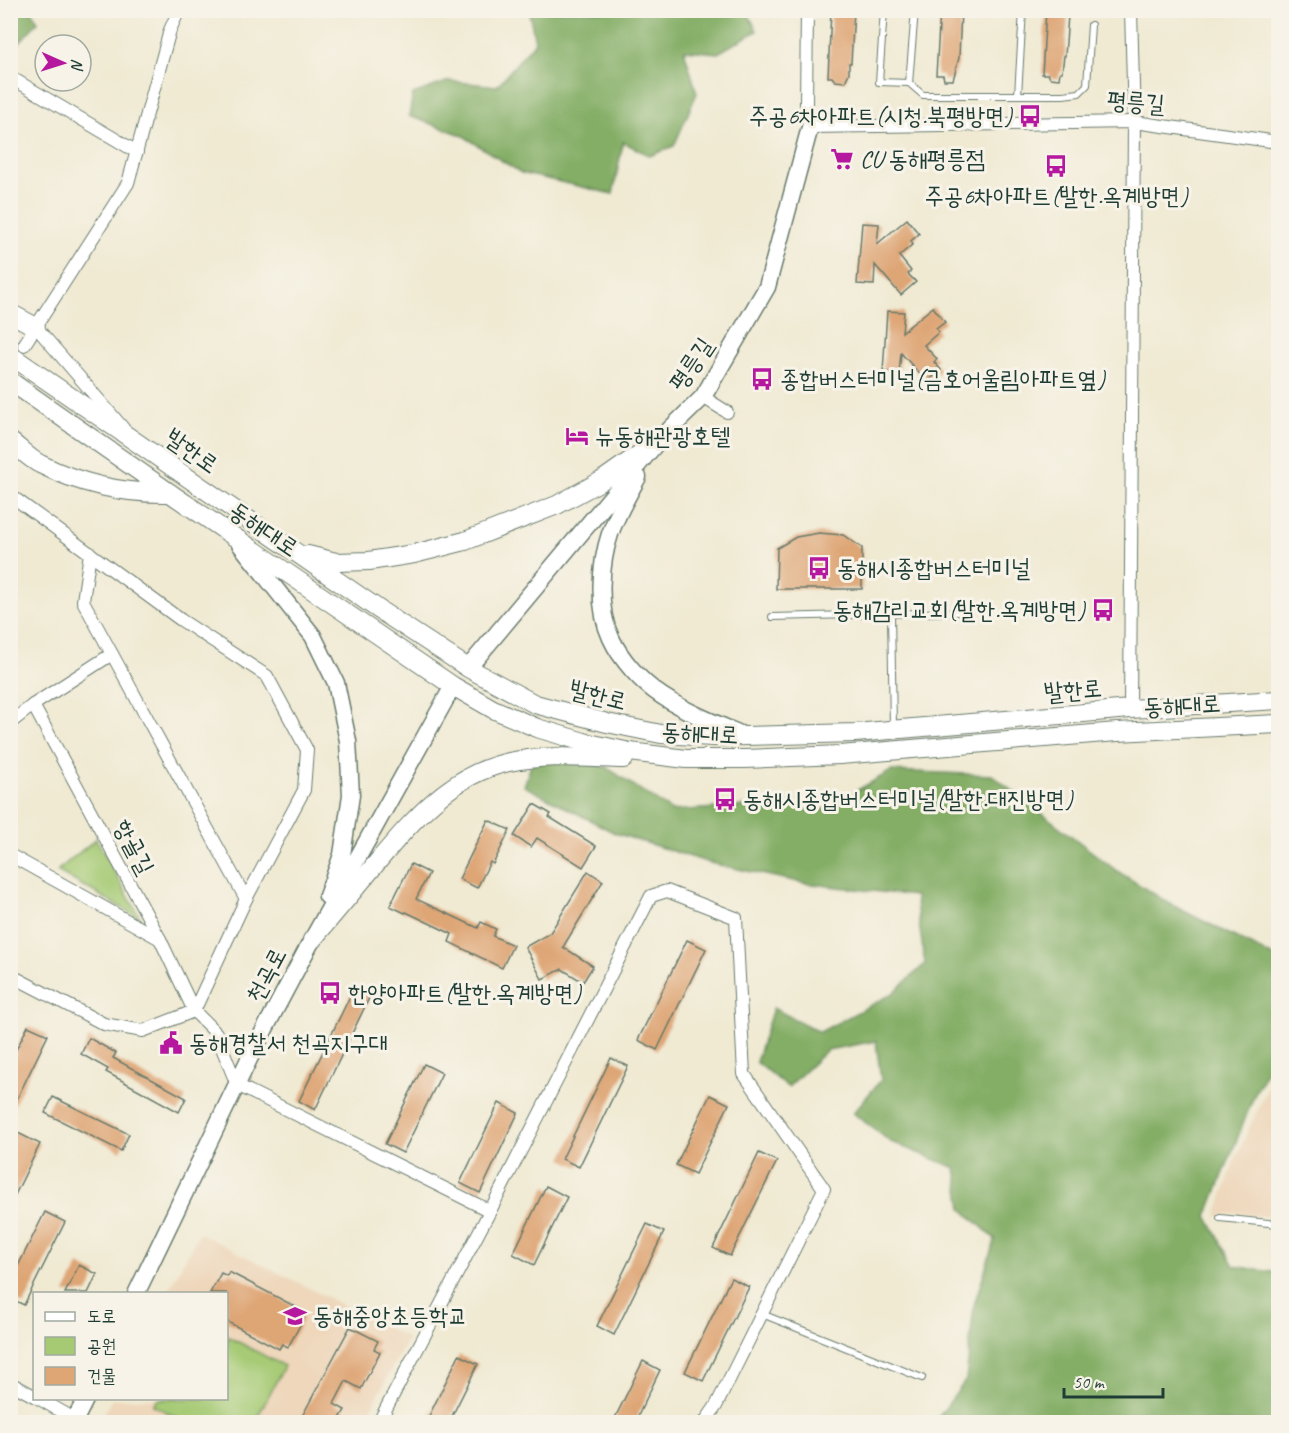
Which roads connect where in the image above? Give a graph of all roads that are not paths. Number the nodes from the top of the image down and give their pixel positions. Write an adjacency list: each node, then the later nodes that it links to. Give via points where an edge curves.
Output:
1 (179, 10): 14 (street)
2 (807, 10): 12 (street, 평릉길, via 806,104)
3 (884, 10): 9 (lane, via 879,82)
4 (915, 10): 9 (lane)
5 (1023, 10): 10 (lane)
6 (1131, 10): 11 (street)
7 (1091, 25): 10 (lane, via 1087,85 1079,93)
8 (10, 77): 14 (street)
9 (909, 83): 10 (lane, via 923,95)
10 (1018, 95)
11 (1134, 122): 12 (street, 평릉길); 13 (street, 평릉길); 37 (street)
12 (810, 127): 19 (street, 평릉길, via 767,286)
13 (1278, 142)
14 (137, 152): 16 (street, via 128,183)
15 (10, 313): 16 (main road)
16 (36, 327): 17 (street); 21 (street)
17 (17, 350): 21 (main road, 발한로)
18 (10, 381): 24 (main road, 동해대로)
19 (703, 397): 20 (street); 23 (street, 평릉길)
20 (727, 412)
21 (134, 440): 27 (main road, 발한로)
22 (10, 441): 24 (main road, via 38,463 88,483 126,491)
23 (658, 441): 27 (main road, via 602,482 557,505 465,541 369,561 336,562); 33 (street, 평릉길); 42 (street, via 610,534 602,568 603,606 610,638 630,667 660,695)
24 (170, 493): 26 (main road, 동해대로)
25 (10, 495): 28 (street)
26 (236, 538): 34 (main road, 동해대로); 47 (street, via 313,636 336,683 348,741 351,795 342,855)
27 (296, 552): 33 (main road, 발한로)
28 (90, 553): 32 (street, via 83,601); 45 (street, via 181,620 267,676 307,750 304,790)
29 (957, 612): 30 (lane)
30 (891, 614): 31 (lane); 40 (lane)
31 (772, 616)
32 (112, 654): 36 (street); 45 (street)
33 (468, 668): 34 (main road); 42 (main road, 발한로, via 535,704 607,723 661,734)
34 (453, 687): 43 (main road, 동해대로, via 537,728 630,752); 47 (street, 천곡로)
35 (1278, 700): 37 (main road, 발한로)
36 (33, 705): 38 (street); 46 (street, 항골길)
37 (1130, 709): 40 (main road, 발한로); 41 (main road)
38 (10, 723)
39 (1278, 724): 41 (main road, 동해대로)
40 (893, 730): 42 (main road, 발한로)
41 (1130, 731): 43 (main road, 동해대로, via 840,755)
42 (746, 736)
43 (686, 759): 47 (main road, via 539,758 509,762 477,773 445,790 412,821)
44 (10, 855): 46 (street)
45 (246, 899): 49 (street)
46 (160, 939): 49 (street, 항골길)
47 (312, 939): 50 (street, 천곡로)
48 (10, 975): 49 (street, via 104,1024 143,1031)
49 (194, 1011): 50 (street, 항골길, via 216,1033)
50 (237, 1085): 51 (street); 54 (street, 천곡로)
51 (490, 1212): 55 (street, via 651,896 667,891 736,918 744,1074 824,1189); 62 (street)
52 (1220, 1218): 53 (lane)
53 (1278, 1224)
54 (136, 1292)
55 (762, 1314): 56 (lane); 63 (street)
56 (922, 1378)
57 (10, 1383): 58 (street)
58 (33, 1395)
59 (41, 1400): 61 (street)
60 (85, 1400): 61 (street)
61 (75, 1421)
62 (379, 1422)
63 (705, 1422)

